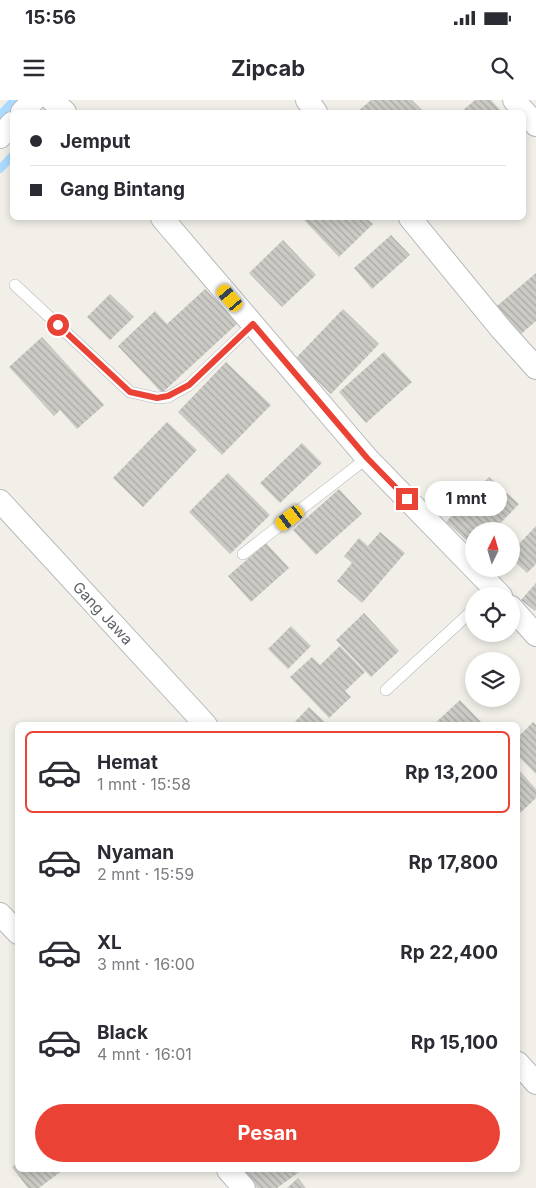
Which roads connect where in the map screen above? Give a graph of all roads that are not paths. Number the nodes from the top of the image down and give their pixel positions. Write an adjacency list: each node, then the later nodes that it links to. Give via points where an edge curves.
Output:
1 (34, 100): 4 (street)
2 (306, 100): 5 (street)
3 (514, 100): 6 (street)
4 (24, 110)
5 (314, 110)
6 (523, 110)
7 (526, 114): 9 (street)
8 (10, 125): 10 (street)
9 (536, 125)
10 (0, 137)
11 (164, 220): 14 (street)
12 (412, 220): 15 (street)
13 (15, 285): 14 (lane, via 130,392 157,398 189,385)
14 (253, 324): 16 (street)
15 (536, 368)
16 (367, 458): 18 (lane); 19 (street)
17 (0, 501): 24 (street, Gang Jawa)
18 (243, 554)
19 (465, 559)
20 (465, 617): 23 (lane)
21 (520, 618): 22 (street)
22 (536, 635)
23 (386, 690)
24 (203, 722)
25 (0, 914): 26 (street)
26 (15, 930)
27 (520, 1065): 28 (street)
28 (536, 1083)
29 (230, 1172): 30 (street)
30 (244, 1188)

